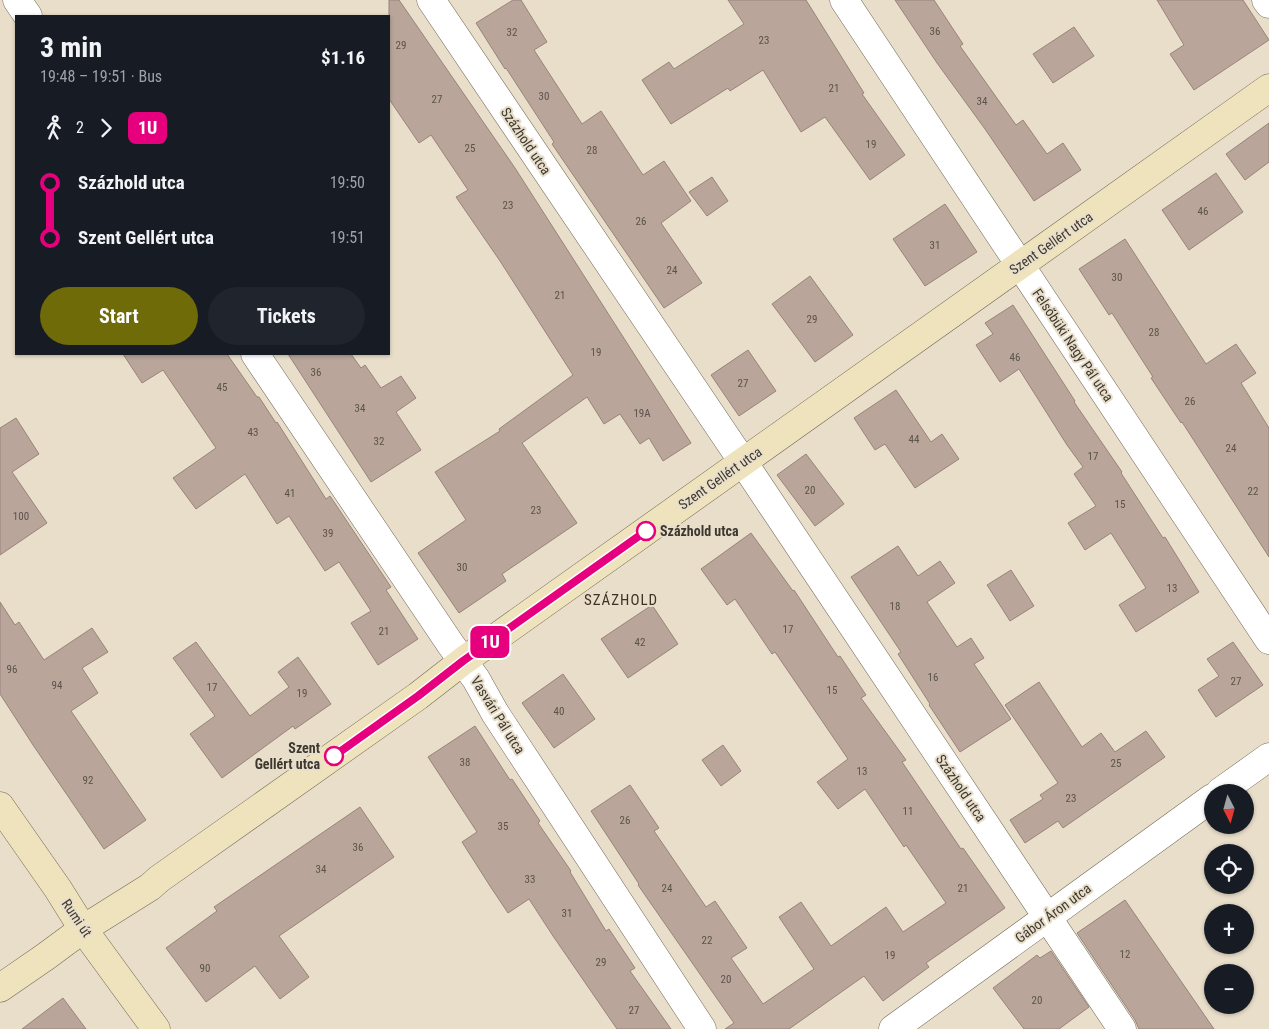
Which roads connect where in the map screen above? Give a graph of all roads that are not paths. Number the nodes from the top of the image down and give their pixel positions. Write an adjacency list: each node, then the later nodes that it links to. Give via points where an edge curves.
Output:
1 (17, 0): 6 (street)
2 (431, 0): 10 (street, Százhold utca)
3 (844, 0): 8 (street, Felsőbüki Nagy Pál utca)
4 (1266, 0): 5 (street)
5 (1269, 4)
6 (27, 15)
7 (1269, 88): 8 (street, Szent Gellért utca)
8 (1020, 265): 10 (street, Szent Gellért utca); 11 (street, Felsőbüki Nagy Pál utca)
9 (256, 355): 12 (street, Vasvári Pál utca)
10 (743, 462): 12 (street, Szent Gellért utca); 17 (street, Százhold utca)
11 (1269, 640)
12 (463, 661): 18 (street, Szent Gellért utca, via 150,887); 21 (street, Vasvári Pál utca)
13 (1269, 757): 14 (street)
14 (1231, 784)
15 (1204, 804): 17 (street, Gábor Áron utca)
16 (0, 806): 18 (street, Rumi út)
17 (1047, 918): 22 (street, Gábor Áron utca); 23 (street, Százhold utca)
18 (82, 929): 19 (street, Szent Gellért utca); 20 (street, Rumi út)
19 (0, 988)
20 (156, 1029)
21 (702, 1029)
22 (893, 1029)
23 (1122, 1029)

